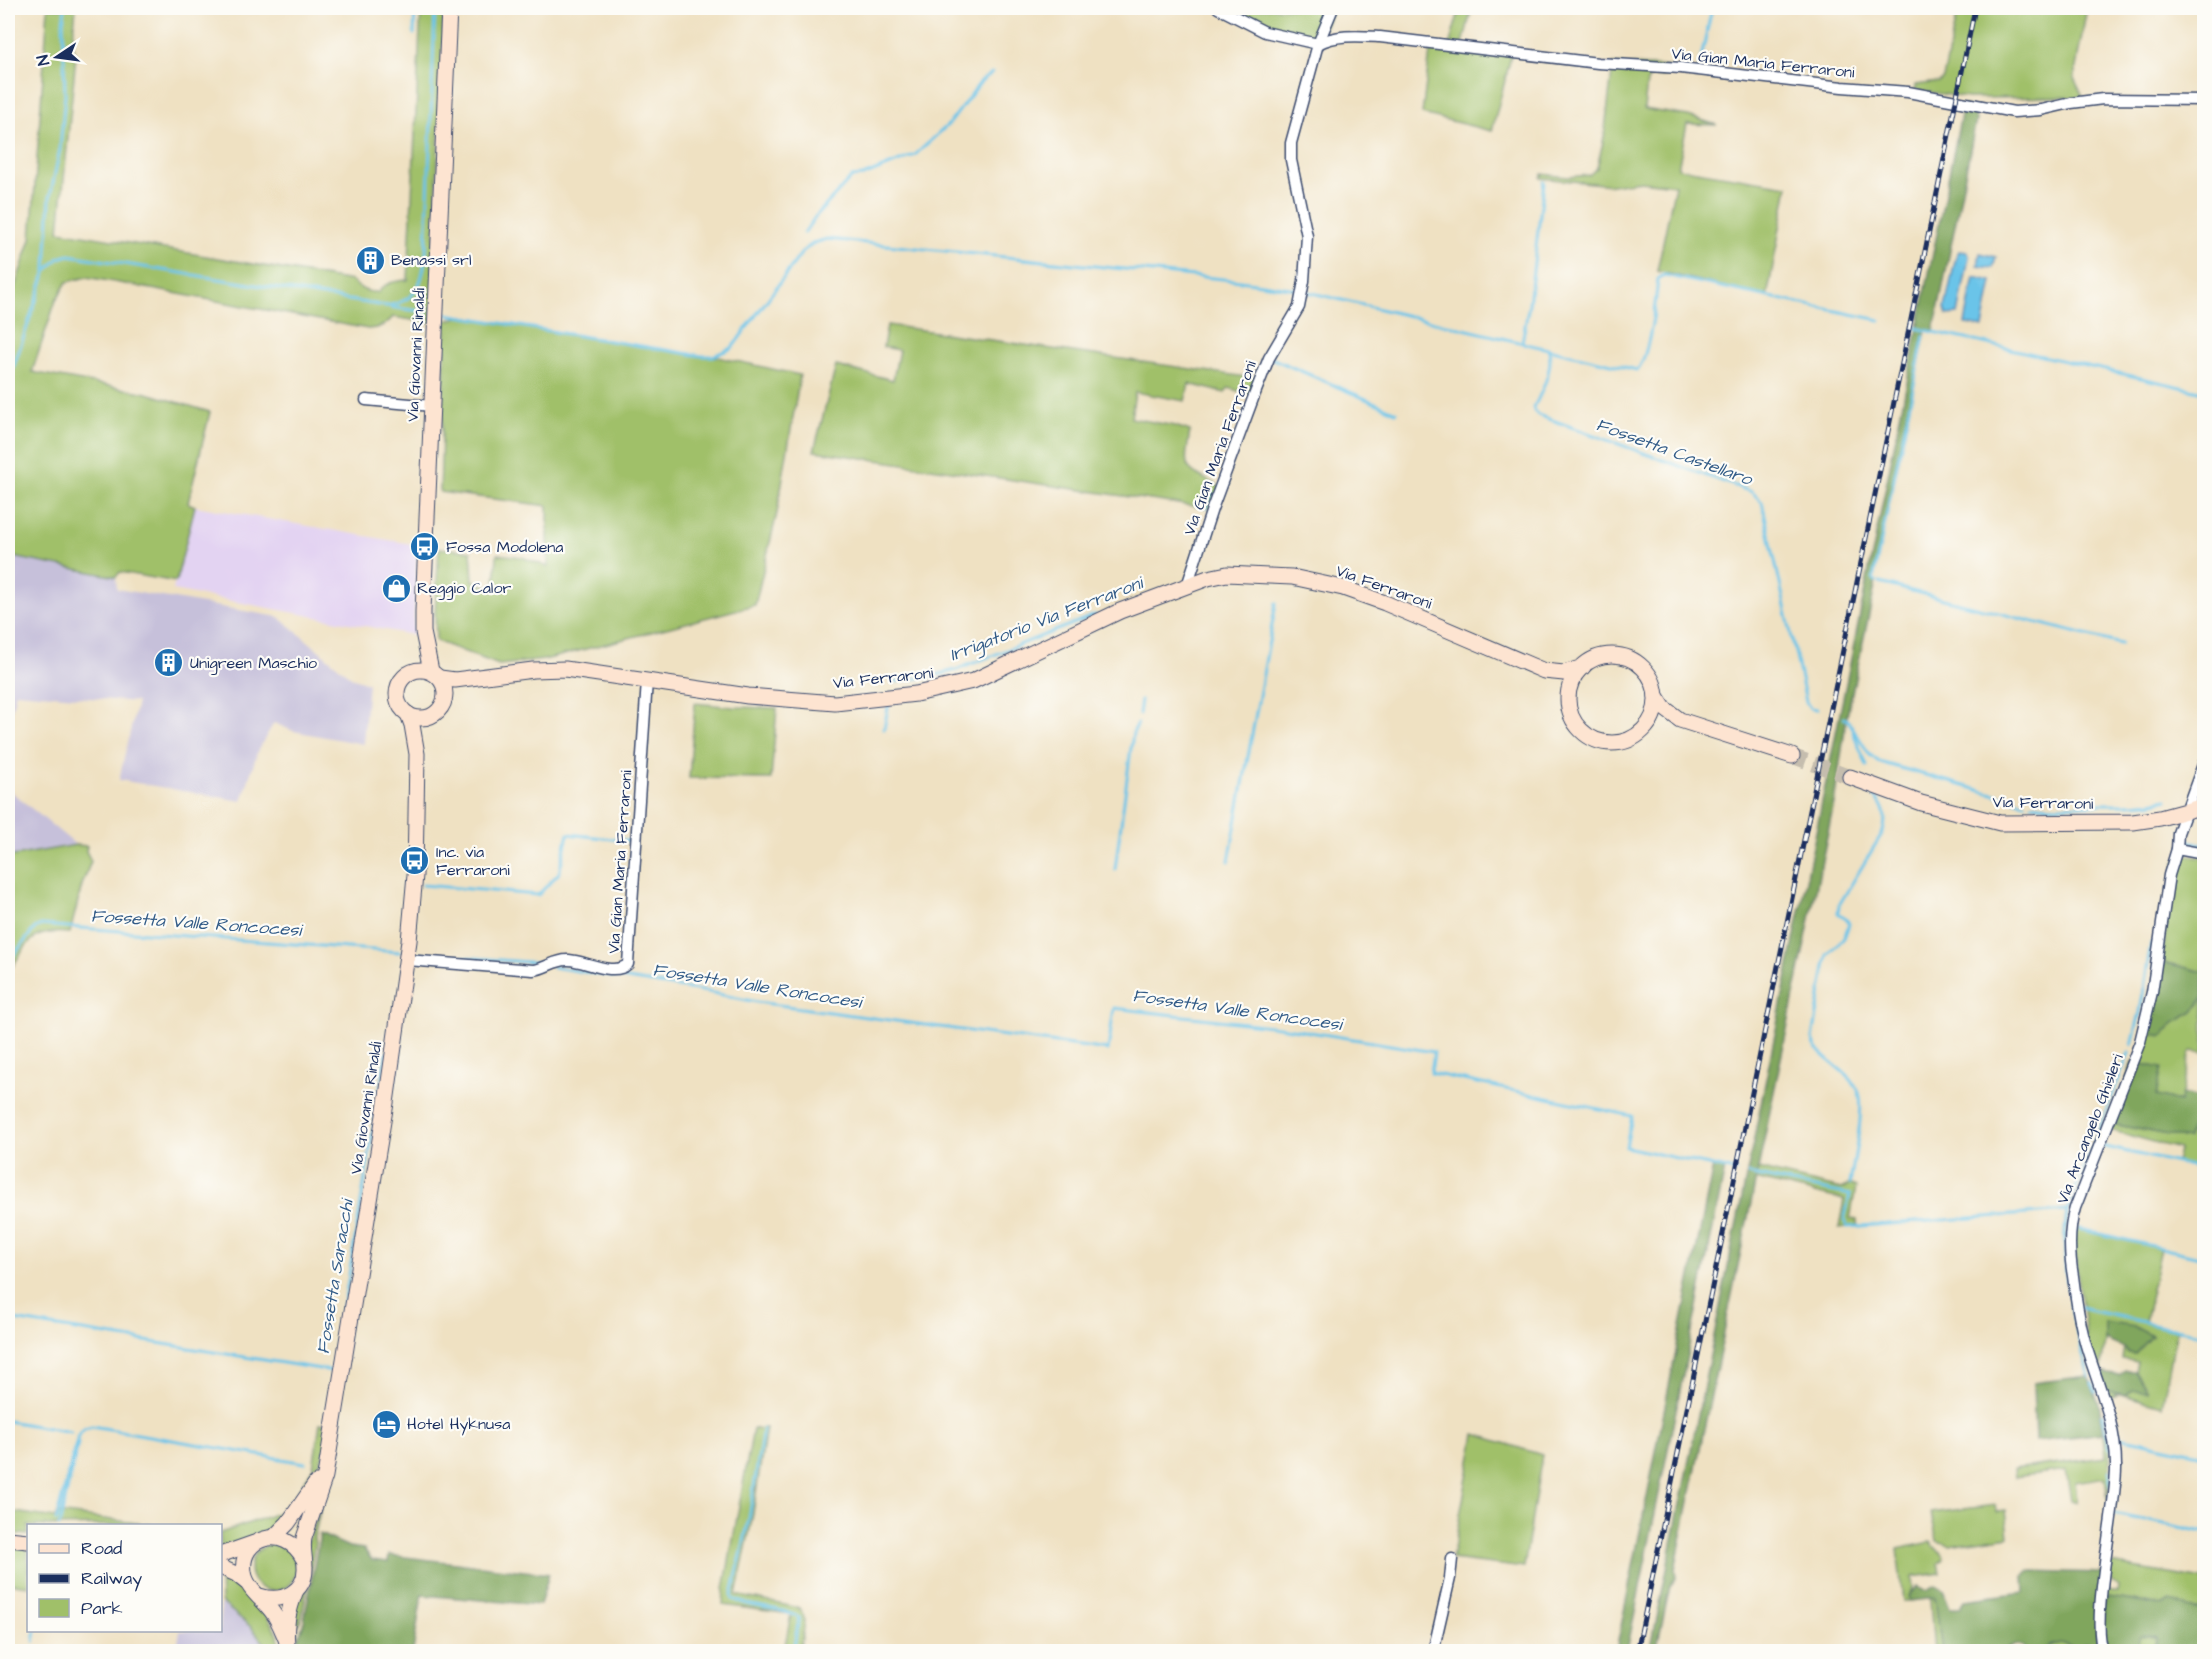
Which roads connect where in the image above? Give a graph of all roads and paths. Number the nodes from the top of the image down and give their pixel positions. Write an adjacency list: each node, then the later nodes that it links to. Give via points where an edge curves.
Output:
1 (449, 8): 7 (main road, Via Giovanni Rinaldi)
2 (1218, 8): 4 (street, Via Gian Maria Ferraroni, via 1265,32)
3 (1333, 8): 4 (street)
4 (1318, 44): 5 (street, Via Gian Maria Ferraroni, via 1349,36 1380,37 1598,63 1908,92 2014,112 2103,99); 8 (street, Via Gian Maria Ferraroni, via 1291,150 1307,247 1297,311 1269,357)
5 (2205, 100)
6 (366, 400): 7 (street)
7 (432, 406): 9 (main road, Via Giovanni Rinaldi)
8 (1187, 586): 11 (main road, Via Ferraroni, via 1227,574 1292,577 1334,586 1385,603); 15 (main road, Via Ferraroni, via 1084,626 973,681 937,691 836,703 748,696)
9 (423, 632): 12 (main road, Via Giovanni Rinaldi); 13 (main road, Via Giovanni Rinaldi)
10 (1583, 667): 11 (main road, Via Ferraroni, via 1564,673); 16 (main road); 17 (main road, via 1605,656 1628,659 1647,673)
11 (1544, 671): 16 (main road, Via Ferraroni)
12 (410, 672): 13 (main road); 19 (main road, via 402,678 396,693 400,707)
13 (435, 675): 14 (main road, Via Ferraroni); 18 (main road, via 445,690)
14 (475, 679): 15 (main road, Via Ferraroni, via 565,669); 18 (main road, Via Ferraroni, via 457,688)
15 (647, 681): 31 (street, Via Gian Maria Ferraroni, via 630,961 626,966 618,969 568,960 539,969)
16 (1569, 695): 22 (main road, via 1573,719 1596,740 1628,740)
17 (1656, 696): 21 (main road); 22 (main road)
18 (444, 701): 20 (main road)
19 (408, 714): 20 (main road); 23 (main road, Via Giovanni Rinaldi)
20 (430, 717): 23 (main road, Via Giovanni Rinaldi)
21 (1680, 720): 22 (main road); 24 (main road)
22 (1647, 726)
23 (417, 754): 31 (main road, Via Giovanni Rinaldi, via 413,907)
24 (1792, 756)
25 (2205, 762): 28 (street, Via Arcangelo Ghisleri)
26 (1850, 777): 28 (main road, Via Ferraroni, via 1921,803 2000,823 2133,822)
27 (2205, 806): 28 (main road, Via Ferraroni)
28 (2186, 811): 29 (street, Via Arcangelo Ghisleri)
29 (2176, 849): 30 (street); 47 (street, Via Arcangelo Ghisleri, via 2143,1031 2070,1226 2070,1258 2079,1317 2108,1410 2116,1458 2101,1610 2100,1642)
30 (2205, 854)
31 (407, 960): 32 (main road, Via Giovanni Rinaldi)
32 (326, 1464): 33 (main road, Via Giovanni Rinaldi, via 308,1497); 34 (main road, Via Giovanni Rinaldi)
33 (286, 1525): 34 (street); 36 (main road, Via Giovanni Rinaldi)
34 (308, 1527): 39 (main road, Via Giovanni Rinaldi)
35 (8, 1539): 37 (main road)
36 (267, 1539): 38 (main road); 39 (main road, via 292,1543); 42 (main road, Via Giovanni Rinaldi, via 253,1546 245,1559)
37 (27, 1541)
38 (222, 1554)
39 (303, 1558): 43 (main road, Via Giovanni Rinaldi, via 304,1575)
40 (1452, 1559): 46 (street)
41 (222, 1568): 42 (main road)
42 (246, 1582): 44 (main road, Via Giovanni Rinaldi)
43 (296, 1590): 44 (main road, via 279,1599); 45 (main road, Via Giovanni Rinaldi, via 288,1613)
44 (260, 1596): 45 (main road, Via Giovanni Rinaldi, via 276,1616)
45 (287, 1645)
46 (1433, 1652)
47 (2104, 1652)

